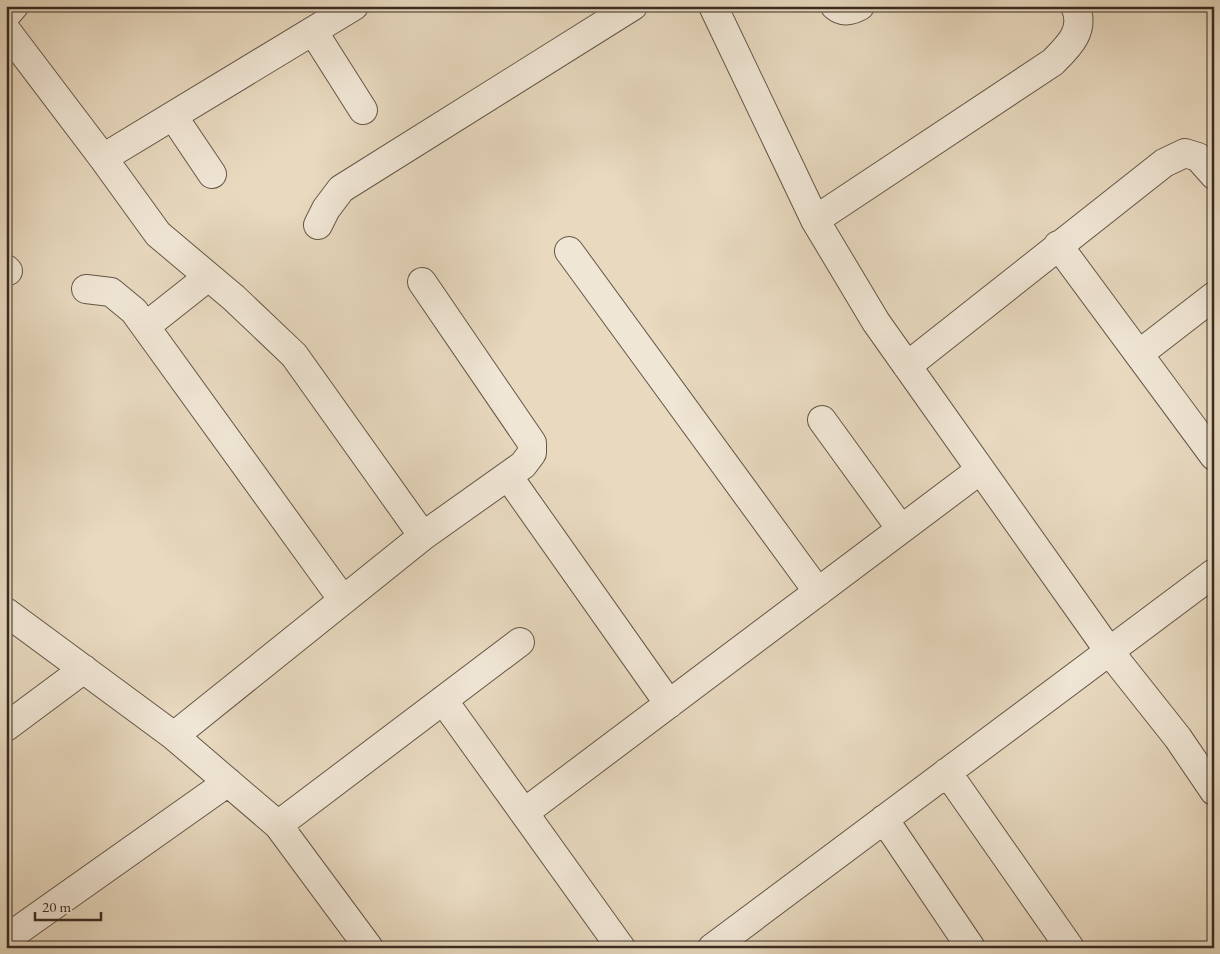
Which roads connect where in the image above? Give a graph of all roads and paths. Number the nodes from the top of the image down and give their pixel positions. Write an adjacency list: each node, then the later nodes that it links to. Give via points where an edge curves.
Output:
1 (14, 6): 8 (street)
2 (354, 6): 10 (street)
3 (633, 6): 17 (street, via 341,189)
4 (713, 6): 16 (street)
5 (835, 6): 6 (street, via 851,11)
6 (860, 6)
7 (1075, 6): 16 (street, via 1079,28 1071,44 1052,62)
8 (6, 15)
9 (6, 30): 13 (street)
10 (312, 31): 11 (street); 12 (street)
11 (363, 110)
12 (173, 116): 13 (street); 14 (street)
13 (102, 158): 20 (street, via 158,234)
14 (212, 174)
15 (1214, 175): 18 (street, via 1198,157 1185,153 1164,163)
16 (814, 220): 26 (street, via 876,322)
17 (318, 225)
18 (1058, 245): 25 (street); 26 (street)
19 (569, 250): 34 (street)
20 (208, 277): 24 (street); 32 (street, via 294,355)
21 (422, 282): 30 (street, via 532,443 532,453)
22 (86, 289): 24 (street, via 111,292)
23 (1214, 296): 25 (street)
24 (146, 326): 35 (street)
25 (1139, 354): 28 (street)
26 (907, 366): 29 (street)
27 (822, 420): 31 (street)
28 (1214, 456)
29 (980, 470): 31 (street); 38 (street)
30 (508, 476): 32 (street); 41 (street)
31 (901, 529): 34 (street)
32 (423, 536): 35 (street)
33 (1214, 573): 38 (street)
34 (818, 592): 41 (street)
35 (343, 600): 43 (street)
36 (6, 612): 39 (street)
37 (520, 642): 40 (street)
38 (1109, 651): 44 (street); 46 (street, via 1178,738)
39 (84, 669): 42 (street); 43 (street)
40 (443, 700): 47 (street); 49 (street)
41 (669, 704): 47 (street)
42 (6, 727)
43 (174, 736): 45 (street)
44 (947, 772): 48 (street); 55 (street)
45 (228, 782): 49 (street); 50 (street)
46 (1214, 791)
47 (525, 812): 53 (street)
48 (884, 819): 52 (street); 54 (street)
49 (278, 825): 51 (street)
50 (6, 939)
51 (359, 944)
52 (719, 946)
53 (621, 948)
54 (971, 948)
55 (1070, 948)

